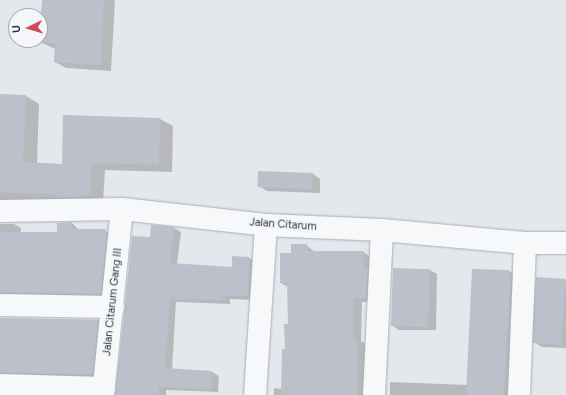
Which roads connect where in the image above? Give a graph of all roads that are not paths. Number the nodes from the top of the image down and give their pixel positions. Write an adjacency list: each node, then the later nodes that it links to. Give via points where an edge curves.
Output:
1 (122, 209): 2 (street, Jalan Citarum); 3 (street, Jalan Citarum); 8 (street, Jalan Citarum Gang III)
2 (0, 211)
3 (266, 224): 4 (street, Jalan Citarum); 11 (street)
4 (382, 230): 5 (street, Jalan Citarum); 12 (street)
5 (526, 243): 6 (street, Jalan Citarum); 13 (street)
6 (566, 243)
7 (0, 305): 8 (street)
8 (113, 307): 10 (street, Jalan Citarum Gang III)
9 (0, 385): 10 (street)
10 (104, 392)
11 (256, 395)
12 (374, 395)
13 (519, 395)

